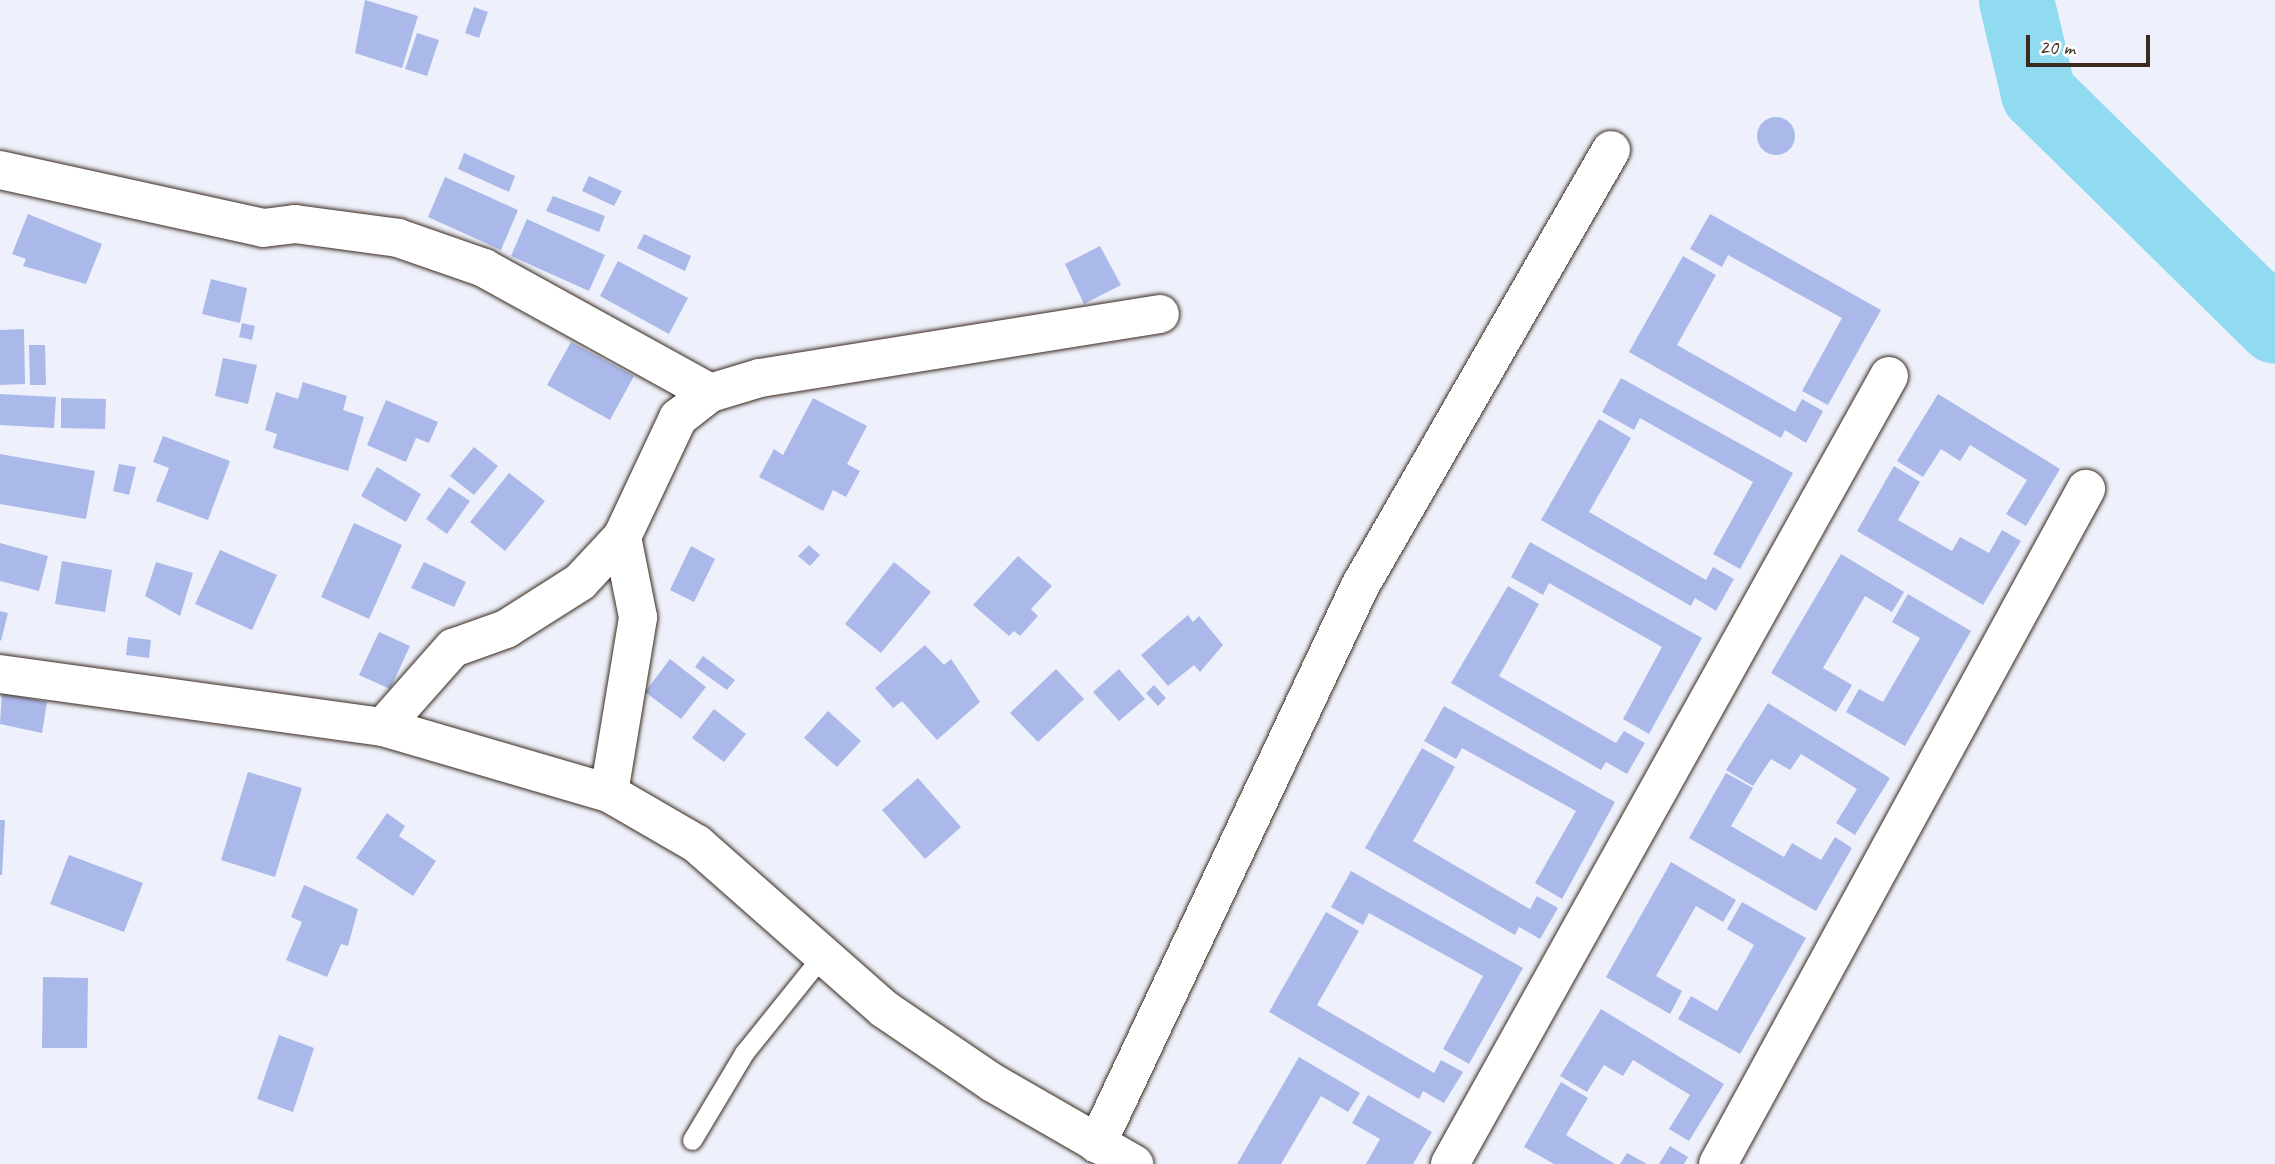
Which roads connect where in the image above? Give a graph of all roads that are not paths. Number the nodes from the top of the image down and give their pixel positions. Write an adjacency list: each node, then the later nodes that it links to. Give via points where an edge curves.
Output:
1 (1611, 150): 13 (street, via 1360,586)
2 (0, 170): 5 (street, via 263,228 295,224 398,238 484,268)
3 (1160, 314): 5 (street, via 760,378)
4 (1889, 376): 15 (street)
5 (710, 393): 7 (street, via 678,418)
6 (2086, 489): 16 (street)
7 (622, 537): 9 (street, via 580,582 506,629 453,648); 10 (street, via 638,617)
8 (0, 674): 9 (street)
9 (383, 727): 10 (street)
10 (609, 793): 11 (street, via 697,844)
11 (822, 956): 12 (lane, via 744,1053); 13 (street, via 884,1009)
12 (692, 1140)
13 (1097, 1144): 14 (street)
14 (1134, 1164)
15 (1450, 1164)
16 (1718, 1164)

